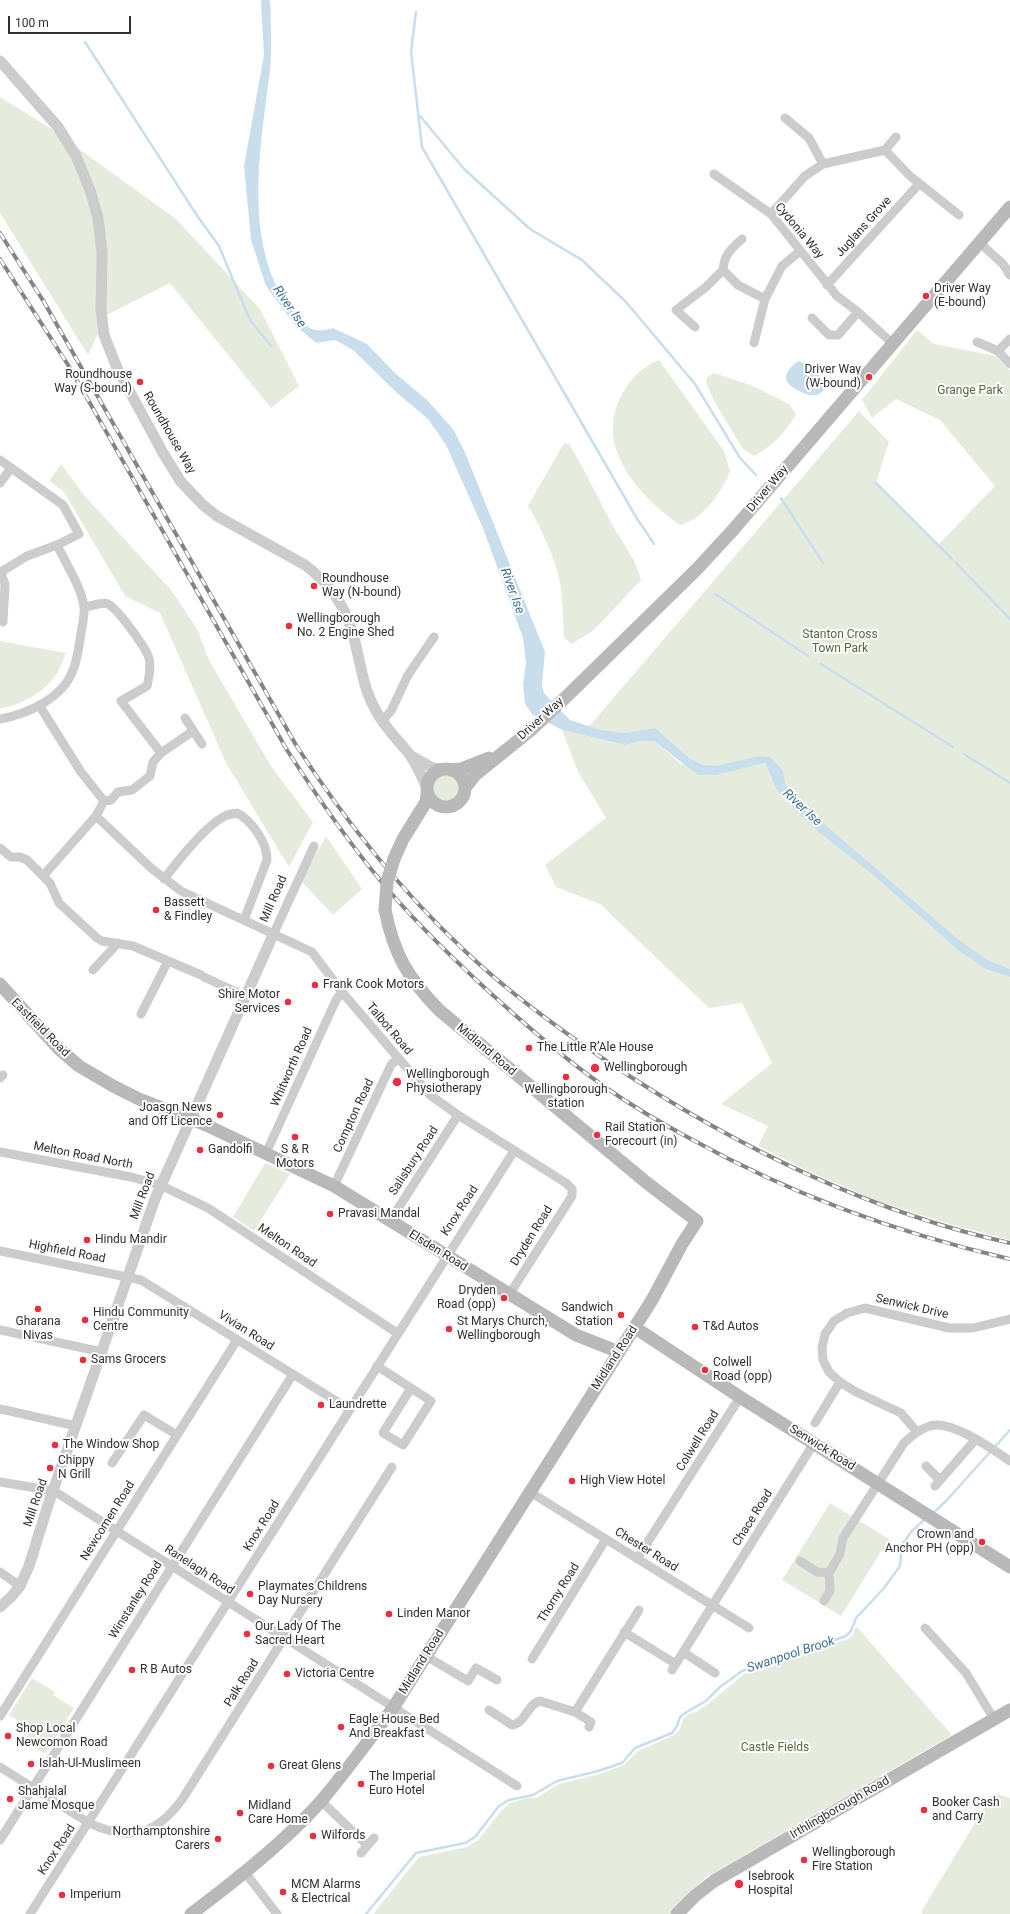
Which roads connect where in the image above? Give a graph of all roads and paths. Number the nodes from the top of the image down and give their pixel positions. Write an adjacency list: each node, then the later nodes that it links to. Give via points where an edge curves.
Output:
1 (0, 61): 38 (street, Roundhouse Way, via 58,127 76,156 98,218 102,252 101,310 104,335 117,368 163,453 181,482 217,516 305,565 331,590 351,626 366,691)
2 (785, 118): 5 (street, via 809,138)
3 (896, 137): 4 (street)
4 (885, 150): 5 (street); 7 (street)
5 (823, 164): 9 (street, via 805,176)
6 (714, 174): 9 (street, Cydonia Way)
7 (919, 184): 10 (street); 16 (street, Juglans Grove)
8 (1010, 207): 12 (main road, Driver Way)
9 (771, 214): 13 (street, Cydonia Way)
10 (959, 215)
11 (742, 239): 14 (street, via 724,260)
12 (980, 243): 15 (street, via 1003,264); 24 (main road, Driver Way)
13 (800, 251): 16 (street, Cydonia Way); 17 (street, via 782,266)
14 (723, 270): 17 (street, via 738,285); 20 (street, via 676,310)
15 (1010, 275)
16 (827, 285): 18 (street, Cydonia Way)
17 (765, 299): 23 (street)
18 (858, 312): 19 (street, via 838,335 829,335); 24 (street, Cydonia Way)
19 (812, 318)
20 (695, 327)
21 (1010, 339): 25 (street)
22 (977, 342): 25 (street)
23 (754, 343)
24 (892, 343): 41 (main road, Driver Way, via 697,569 531,730)
25 (998, 351): 26 (street)
26 (1010, 364)
27 (0, 460): 28 (street)
28 (11, 468): 29 (street); 30 (street, via 63,505 79,534)
29 (0, 484)
30 (57, 545): 31 (street, via 27,556); 32 (street)
31 (0, 571): 33 (street, via 5,584)
32 (84, 607): 35 (street, via 73,670 64,686); 42 (street, via 106,603 113,608 122,616 149,657 150,676 147,686 121,701)
33 (3, 622)
34 (434, 638): 38 (street, via 408,675 391,711)
35 (39, 705): 37 (street); 47 (street, via 81,772)
36 (185, 718): 39 (street)
37 (0, 720)
38 (382, 721): 43 (street, Roundhouse Way)
39 (193, 731): 40 (street); 42 (street)
40 (202, 744)
41 (505, 750): 44 (main road, Driver Way, via 461,769); 45 (main road, Driver Way, via 475,774)
42 (161, 753): 47 (street, via 153,762 150,776 132,790 118,792 111,800)
43 (410, 756): 44 (street, Roundhouse Way, via 433,768); 46 (street, Roundhouse Way)
44 (447, 769): 45 (main road, via 461,776); 46 (main road, via 438,770 430,778)
45 (465, 788): 48 (main road, via 459,802 454,806)
46 (427, 791): 48 (main road, via 434,803); 50 (main road, Midland Road, via 426,802)
47 (104, 801): 49 (street)
48 (444, 807): 50 (main road, Midland Road)
49 (96, 816): 53 (street); 54 (street, Talbot Road)
50 (414, 822): 79 (main road, Midland Road, bridge, via 394,858 387,882 385,910 392,940 402,963 416,984 439,1010 647,1183 697,1221)
51 (314, 846): 56 (street, Mill Road)
52 (0, 848): 53 (street, via 11,857 26,860)
53 (43, 876): 57 (street, via 50,883 58,903 97,938)
54 (164, 879): 55 (street, Talbot Road, via 182,891); 55 (street, via 216,822 225,815 242,815 267,851)
55 (244, 920): 56 (street, Talbot Road)
56 (273, 934): 61 (street, Talbot Road, via 312,952); 62 (street, Mill Road)
57 (118, 943): 58 (street, via 133,946); 59 (street)
58 (168, 961): 62 (street); 63 (street)
59 (93, 970)
60 (0, 984): 66 (main road, Eastfield Road, via 58,1048 79,1066 119,1090)
61 (342, 992): 64 (street, Talbot Road); 69 (street, Whitworth Road, via 336,1000)
62 (245, 996): 66 (street, Mill Road)
63 (141, 1014)
64 (398, 1058): 65 (street, Talbot Road, via 430,1095); 71 (street, Compton Road, via 391,1065)
65 (458, 1115): 67 (street, Talbot Road); 73 (street, Salisbury Road)
66 (192, 1119): 69 (main road, Elsden Road); 70 (street, Mill Road)
67 (514, 1151): 72 (street, Talbot Road); 75 (street, Knox Road)
68 (0, 1152): 70 (street, Melton Road North)
69 (266, 1153): 71 (main road, Elsden Road)
70 (160, 1185): 76 (street, Mill Road); 81 (street, Melton Road, via 208,1208)
71 (334, 1186): 73 (main road, Elsden Road)
72 (572, 1189): 77 (street, Dryden Road, via 572,1196)
73 (390, 1221): 75 (main road, Elsden Road)
74 (0, 1251): 76 (street, Highfield Road)
75 (446, 1256): 77 (main road, Elsden Road); 81 (street, Knox Road)
76 (129, 1276): 82 (street, Vivian Road, via 141,1280); 83 (street, Mill Road)
77 (509, 1295): 84 (main road, Elsden Road, via 576,1335)
78 (1010, 1319): 87 (street, Senwick Drive, via 972,1328 949,1328 865,1308 847,1313 834,1321 825,1334 822,1348 823,1360 829,1372)
79 (634, 1327): 84 (main road, Midland Road); 89 (main road, Senwick Road)
80 (0, 1330): 83 (street)
81 (397, 1333): 85 (street, Knox Road)
82 (237, 1340): 86 (street, Vivian Road); 95 (street, Newcomen Road)
83 (102, 1352): 93 (street, Mill Road)
84 (619, 1352): 105 (main road, Midland Road)
85 (377, 1366): 88 (street); 91 (street, Knox Road)
86 (293, 1374): 91 (street, Vivian Road); 110 (street, Winstanley Road)
87 (840, 1382): 92 (street); 94 (street, Senwick Drive, via 901,1413)
88 (411, 1388): 88 (street, via 431,1401 403,1445 383,1433)
89 (740, 1397): 97 (main road, Senwick Road); 108 (street, Colwell Road)
90 (0, 1409): 93 (street)
91 (349, 1409): 116 (street, Knox Road)
92 (815, 1423)
93 (76, 1426): 104 (street, Mill Road)
94 (917, 1432): 96 (street, via 931,1425 949,1426); 103 (street, via 904,1443)
95 (177, 1435): 99 (street, via 144,1415); 106 (street, Newcomen Road)
96 (979, 1441): 98 (street); 100 (street, via 938,1483)
97 (814, 1443): 103 (main road, Senwick Road); 117 (street, Chace Road)
98 (1007, 1459)
99 (112, 1463)
100 (926, 1466)
101 (392, 1467): 123 (street, Palk Road)
102 (0, 1482): 104 (street)
103 (880, 1484): 111 (main road, Senwick Road); 113 (street, via 843,1538 840,1554)
104 (54, 1491): 106 (street, Ranelagh Road); 114 (street, Mill Road)
105 (530, 1492): 107 (street, Chester Road); 125 (main road, Midland Road)
106 (116, 1531): 110 (street, Ranelagh Road); 133 (street, Newcomen Road)
107 (606, 1539): 108 (street, Chester Road); 126 (street, Thorny Road)
108 (638, 1559): 117 (street, Chester Road)
109 (800, 1561): 113 (street, via 817,1572)
110 (171, 1566): 116 (street, Ranelagh Road); 138 (street, Winstanley Road)
111 (1010, 1567)
112 (0, 1572): 114 (street)
113 (829, 1573): 115 (street, via 830,1591)
114 (20, 1586): 118 (street, Mill Road)
115 (824, 1601)
116 (228, 1602): 123 (street, Ranelagh Road); 140 (street, Knox Road)
117 (713, 1606): 120 (street, Chester Road); 124 (street, Chace Road)
118 (0, 1607)
119 (639, 1610): 122 (street)
120 (749, 1628)
121 (925, 1628): 134 (street, via 966,1673)
122 (624, 1632): 124 (street, Chace Road, via 674,1667); 132 (street)
123 (284, 1638): 129 (street, Ranelagh Road); 140 (street, Palk Road, via 183,1798 167,1818 157,1826 131,1834 118,1833)
124 (683, 1652): 127 (street)
125 (426, 1656): 128 (street, via 468,1680 476,1668); 129 (main road, Midland Road)
126 (532, 1659)
127 (715, 1673)
128 (496, 1680)
129 (393, 1708): 137 (street, Ranelagh Road); 139 (main road, Midland Road)
130 (489, 1710): 132 (street, via 512,1725 522,1720 538,1702)
131 (1010, 1710): 134 (main road, Irthlingborough Road)
132 (576, 1712): 135 (street, via 591,1722)
133 (0, 1716)
134 (994, 1719): 149 (main road, Irthlingborough Road, via 714,1881 694,1896)
135 (588, 1727)
136 (0, 1767): 138 (street, Palk Road)
137 (517, 1786)
138 (32, 1787): 140 (street, Palk Road); 142 (street, Winstanley Road)
139 (320, 1801): 143 (street); 145 (main road, Midland Road)
140 (89, 1823): 146 (street, Knox Road)
141 (374, 1838): 143 (street)
142 (0, 1840)
143 (367, 1845): 144 (street)
144 (361, 1853)
145 (244, 1872): 147 (main road, Midland Road); 148 (street)
146 (30, 1914)
147 (191, 1914)
148 (277, 1914)
149 (677, 1914)

